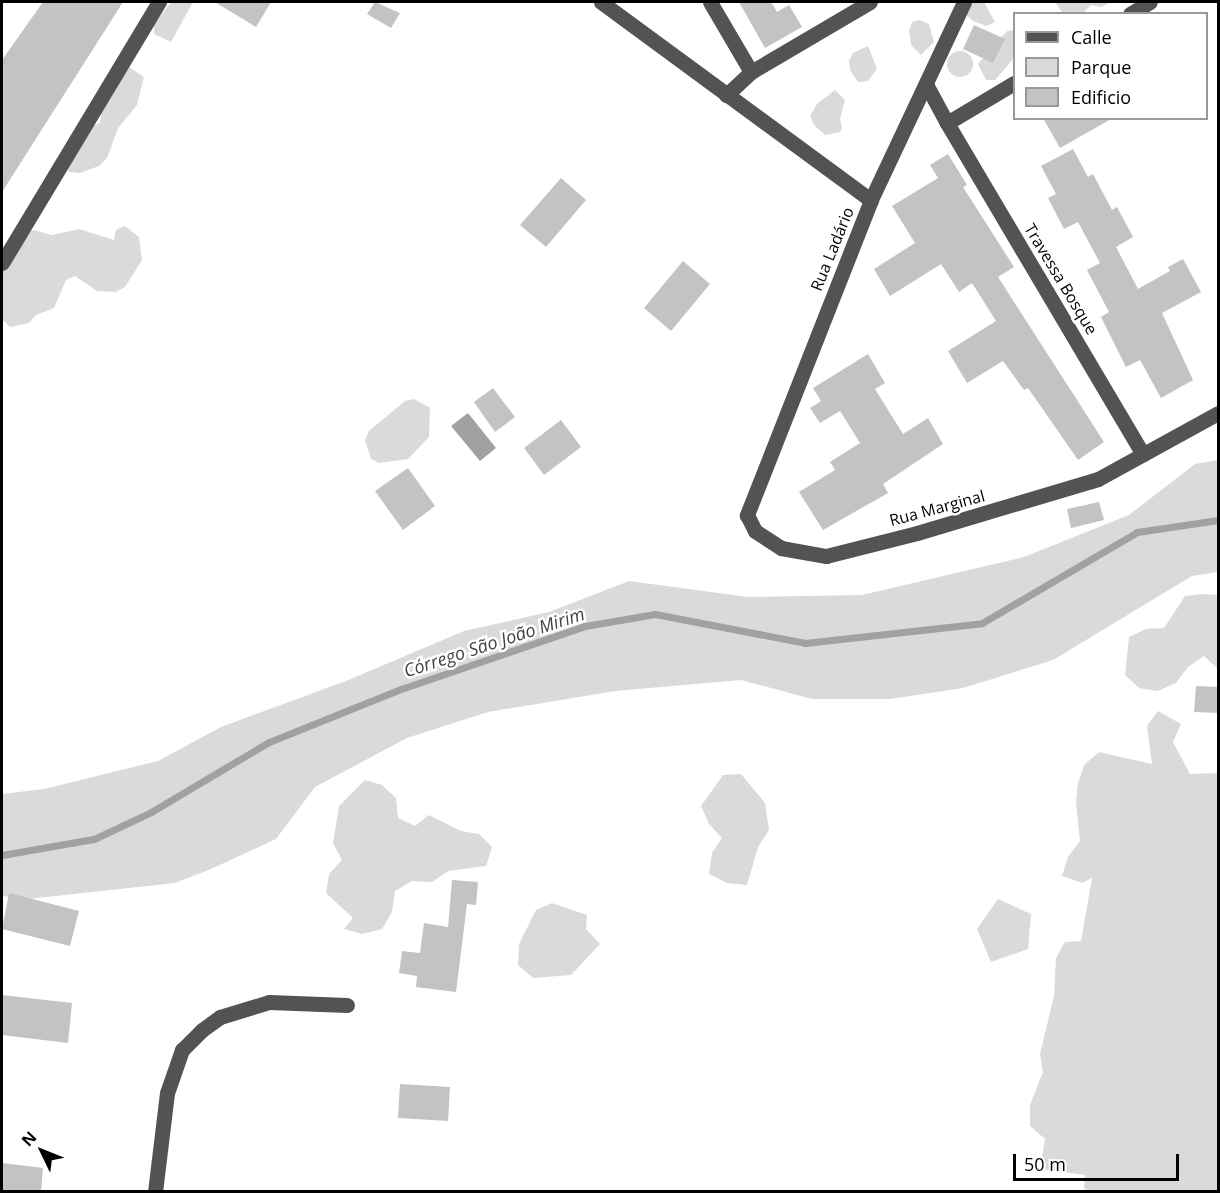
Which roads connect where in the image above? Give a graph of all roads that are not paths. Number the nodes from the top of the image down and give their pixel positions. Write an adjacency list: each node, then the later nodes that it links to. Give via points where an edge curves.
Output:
1 (159, 2): 14 (street)
2 (601, 2): 11 (street)
3 (710, 2): 8 (street)
4 (870, 2): 8 (street)
5 (1150, 2): 7 (street)
6 (962, 3): 10 (street, Rua Ladário)
7 (1133, 12)
8 (751, 72): 11 (street)
9 (1013, 84): 12 (street)
10 (927, 86): 12 (street, Travessa Bosque); 13 (street, Rua Ladário)
11 (726, 95): 13 (street)
12 (947, 123): 16 (street, Travessa Bosque)
13 (871, 200): 17 (street, Rua Ladário)
14 (2, 263)
15 (1218, 413): 16 (street, Rua Marginal)
16 (1143, 454): 17 (street, Rua Marginal, via 1098,479 1062,491 826,556 800,554 766,540)
17 (747, 515)
18 (347, 1005): 19 (street, via 269,1002 220,1017 202,1030 182,1050 167,1093)
19 (155, 1191)

